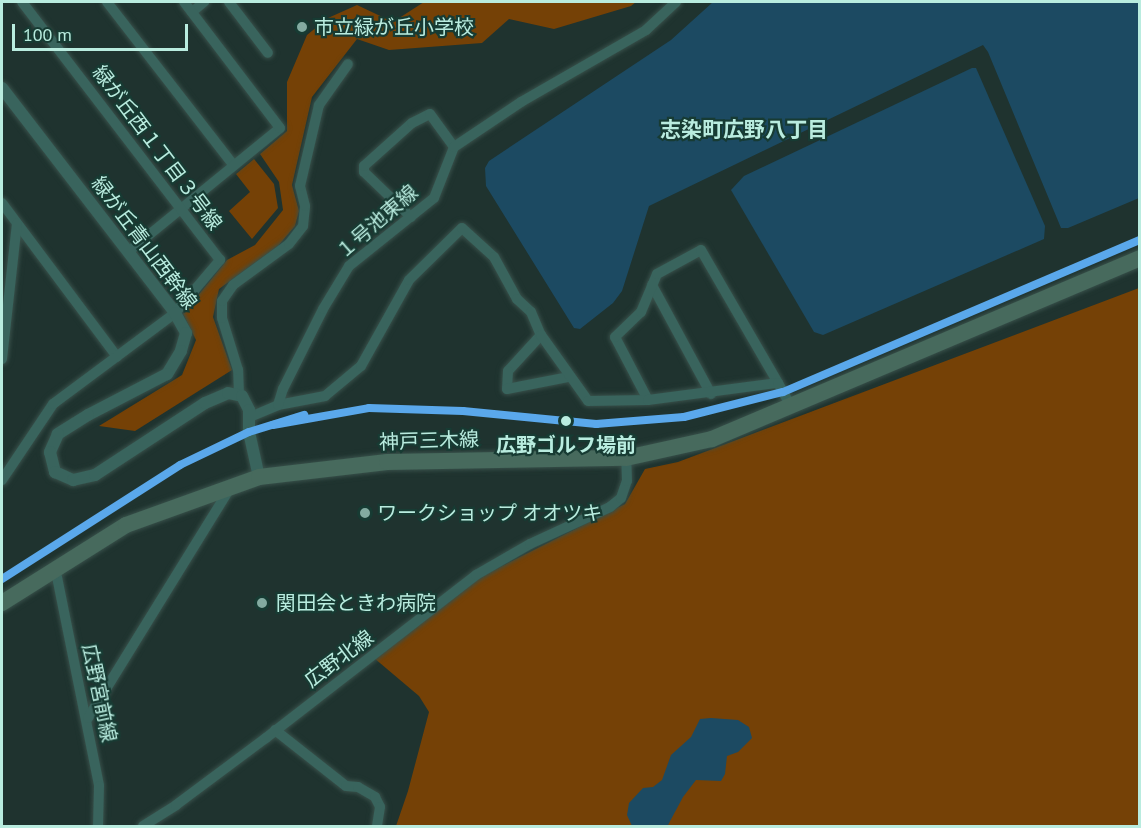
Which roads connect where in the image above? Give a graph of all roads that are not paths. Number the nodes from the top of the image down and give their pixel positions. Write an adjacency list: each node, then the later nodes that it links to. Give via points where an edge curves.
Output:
1 (22, 2): 14 (street, 緑が丘西１丁目３号線)
2 (107, 2): 12 (street)
3 (184, 2): 7 (street)
4 (204, 2): 7 (street)
5 (229, 2): 8 (street)
6 (676, 2): 11 (street, via 646,30 521,102)
7 (192, 12): 12 (street, via 280,128)
8 (268, 53)
9 (348, 64): 27 (street, via 319,105 300,186 305,206 303,226 289,244 233,285 222,301 222,318 238,370)
10 (2, 88): 17 (street, 緑が丘青山西幹線)
11 (454, 147): 15 (street, １号池東線, via 434,198); 15 (street, via 430,114 412,123 364,166 364,172)
12 (234, 166): 14 (street)
13 (2, 204): 16 (street)
14 (181, 209): 17 (street); 20 (street, 緑が丘西１丁目３号線, via 220,260)
15 (411, 217): 29 (street, １号池東線, via 349,266 323,309)
16 (17, 224): 22 (street); 23 (street)
17 (128, 252): 20 (street, 緑が丘青山西幹線)
18 (1140, 258): 30 (main road, 神戸三木線)
19 (652, 285): 25 (street, via 657,274 701,250); 26 (street); 28 (street, via 641,312 615,337)
20 (175, 313): 22 (street); 27 (street, 緑が丘青山西幹線, via 186,333 181,351 167,374 58,434 50,452 55,471 73,480 95,475 206,403 228,393)
21 (541, 335): 24 (street); 24 (street, via 508,371 507,389); 29 (street, via 531,312 517,299 494,257 462,228 409,280 361,366 325,396)
22 (117, 357): 34 (street, via 53,404)
23 (2, 360)
24 (568, 377): 28 (street, via 588,400)
25 (778, 383): 26 (street); 30 (street)
26 (711, 394): 28 (street)
27 (239, 395): 31 (street)
28 (648, 400)
29 (278, 405): 31 (street)
30 (791, 406): 32 (main road, 神戸三木線, via 712,439)
31 (250, 417): 33 (street, via 249,432)
32 (626, 458): 33 (main road, 神戸三木線, via 387,462); 39 (street, 広野北線, via 627,481 621,498 610,507 530,544 476,575)
33 (259, 477): 35 (main road, 神戸三木線)
34 (2, 480)
35 (230, 488): 36 (main road, 神戸三木線, via 126,525); 38 (street)
36 (55, 567): 37 (main road, 神戸三木線); 38 (street, 広野宮前線)
37 (2, 603)
38 (88, 718): 40 (street, 広野宮前線, via 99,786)
39 (275, 730): 41 (street, 広野北線); 42 (street, via 346,786 375,796 380,807)
40 (98, 826)
41 (143, 826)
42 (377, 826)

